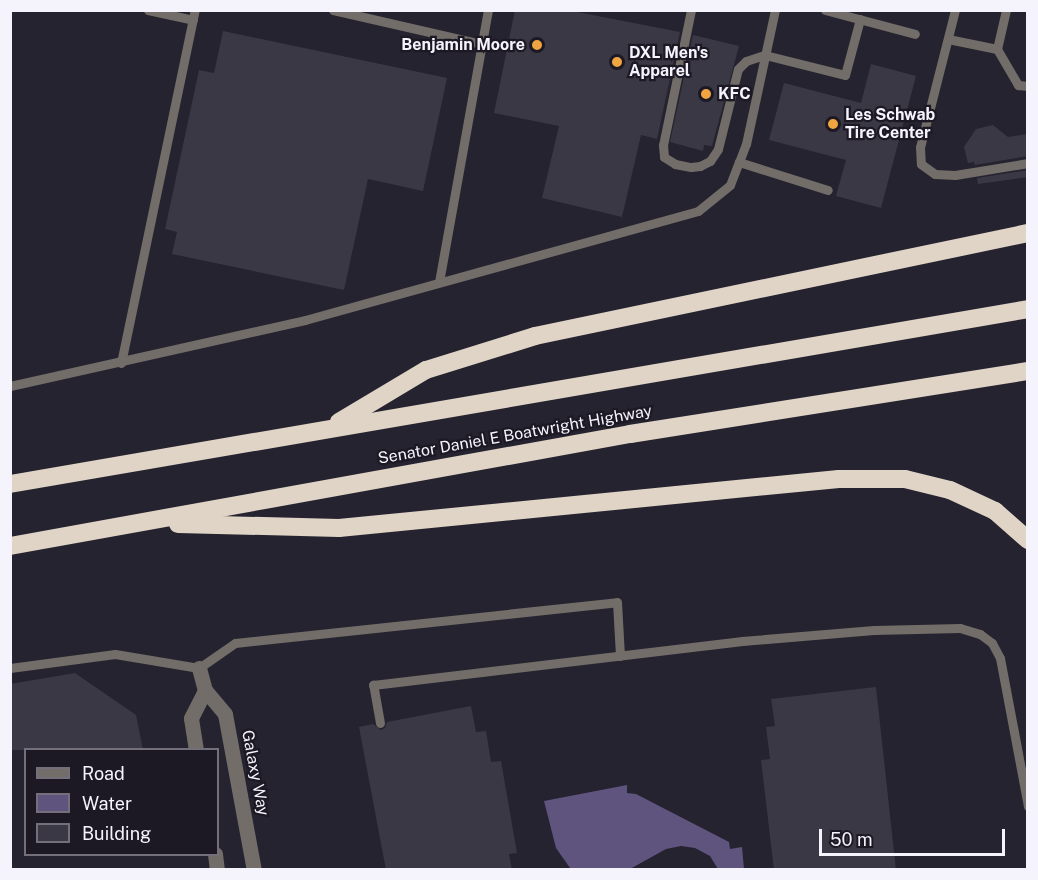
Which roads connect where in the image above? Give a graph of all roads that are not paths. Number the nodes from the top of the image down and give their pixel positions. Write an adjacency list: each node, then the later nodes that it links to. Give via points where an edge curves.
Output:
1 (148, 10): 9 (lane)
2 (333, 10): 13 (lane)
3 (488, 10): 13 (lane)
4 (691, 10): 15 (lane, via 663,145 664,157 675,164 700,166 710,161 718,149 738,69 746,61)
5 (775, 10): 15 (lane)
6 (825, 10): 10 (lane)
7 (955, 10): 12 (lane)
8 (1006, 10): 14 (lane)
9 (194, 15): 23 (lane)
10 (860, 19): 11 (lane); 15 (lane, via 845,75)
11 (915, 34)
12 (948, 39): 14 (lane); 18 (lane, via 920,147 921,164 934,174 955,175)
13 (482, 44): 21 (lane)
14 (997, 49): 16 (lane, via 1018,85)
15 (765, 55): 17 (lane)
16 (1028, 86)
17 (739, 162): 19 (lane); 21 (lane, via 730,185 698,211)
18 (1028, 163)
19 (828, 190)
20 (1028, 233): 26 (highway, via 535,336 426,370)
21 (439, 282): 23 (lane, via 305,320)
22 (1028, 309): 26 (highway)
23 (121, 363): 25 (lane)
24 (1028, 371): 28 (highway, Senator Daniel E Boatwright Highway, via 630,434)
25 (10, 386)
26 (329, 428): 27 (highway)
27 (10, 484)
28 (140, 523): 29 (highway, via 339,528 838,479 905,479 950,490 995,511); 30 (highway, Senator Daniel E Boatwright Highway)
29 (1028, 540)
30 (10, 546)
31 (620, 656): 33 (lane, via 617,602 234,643); 35 (lane, via 373,685); 37 (lane, via 874,630 960,628 980,634 992,643 1000,658)
32 (10, 668): 33 (lane, via 115,654)
33 (199, 668): 34 (street, Galaxy Way)
34 (205, 690): 36 (street, via 191,718); 38 (street, Galaxy Way, via 225,714)
35 (380, 723)
36 (196, 748)
37 (1028, 806)
38 (255, 870)

